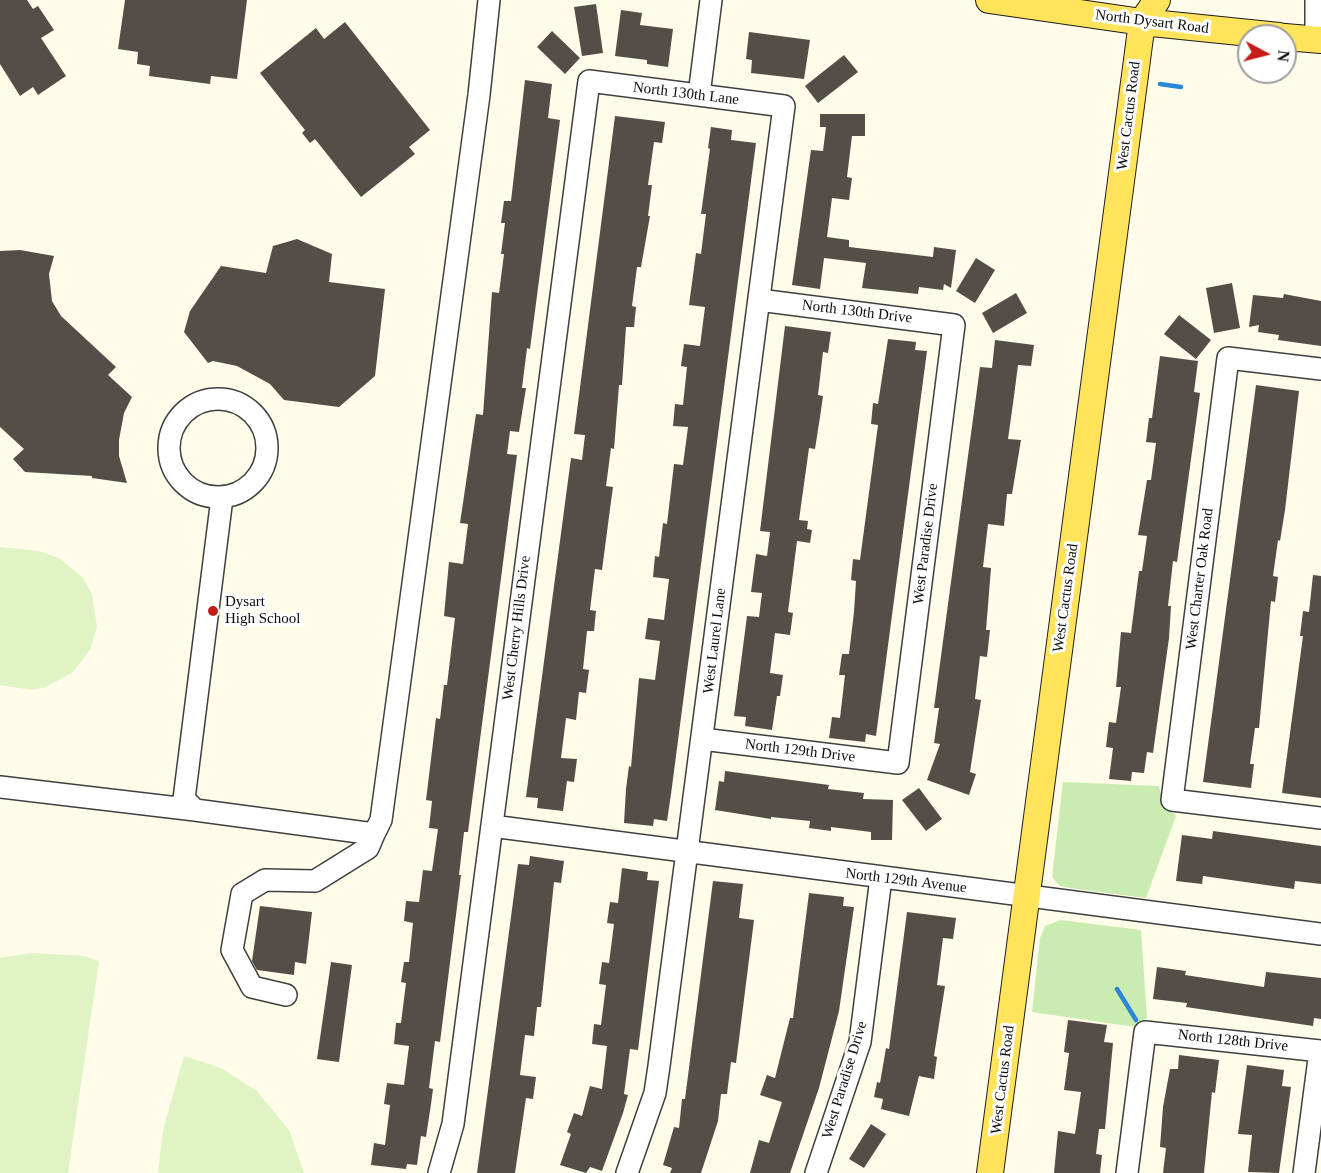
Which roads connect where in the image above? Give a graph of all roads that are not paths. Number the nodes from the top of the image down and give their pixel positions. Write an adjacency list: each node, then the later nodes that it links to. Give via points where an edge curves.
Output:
1 (489, 0): 23 (street, via 381,820)
2 (711, 0): 11 (street)
3 (989, 0): 6 (main road, North Dysart Road)
4 (1157, 0): 6 (main road, West Cactus Road)
5 (1317, 0): 9 (street)
6 (1136, 11): 7 (main road, North Dysart Road); 26 (main road, West Cactus Road)
7 (1237, 29)
8 (1297, 37): 9 (main road)
9 (1318, 40)
10 (588, 81): 11 (street, North 130th Lane); 22 (street, West Cherry Hills Drive)
11 (699, 95): 12 (street, North 130th Lane)
12 (784, 106): 13 (street, West Laurel Lane)
13 (759, 300): 14 (street, North 130th Drive); 17 (street, West Laurel Lane)
14 (954, 325): 18 (street, West Paradise Drive)
15 (1321, 369): 21 (street, West Charter Oak Road, via 1228,358 1172,801)
16 (222, 498): 16 (street, via 244,490 261,472 267,449 265,434 254,415 236,402 207,400 193,405 177,421 168,441 168,456 177,476 193,492); 20 (street, via 184,799)
17 (702, 739): 18 (street, North 129th Drive); 24 (street, West Laurel Lane)
18 (898, 764)
19 (0, 787): 20 (street)
20 (195, 810): 23 (street)
21 (1321, 818)
22 (492, 826): 24 (street, North 129th Avenue); 30 (street, West Cherry Hills Drive, via 453,1124)
23 (374, 834): 28 (street, via 368,848 315,881 265,880 242,894 232,950 252,987)
24 (687, 852): 25 (street, North 129th Avenue); 31 (street, West Laurel Lane, via 655,1093)
25 (882, 878): 26 (street, North 129th Avenue); 32 (street, West Paradise Drive, via 860,1042)
26 (1027, 896): 27 (street, North 129th Avenue); 33 (main road, West Cactus Road)
27 (1321, 934)
28 (286, 995)
29 (1320, 1051): 34 (street, North 128th Drive, via 1145,1032); 35 (street)
30 (439, 1173)
31 (627, 1173)
32 (816, 1173)
33 (990, 1173)
34 (1127, 1173)
35 (1304, 1173)

